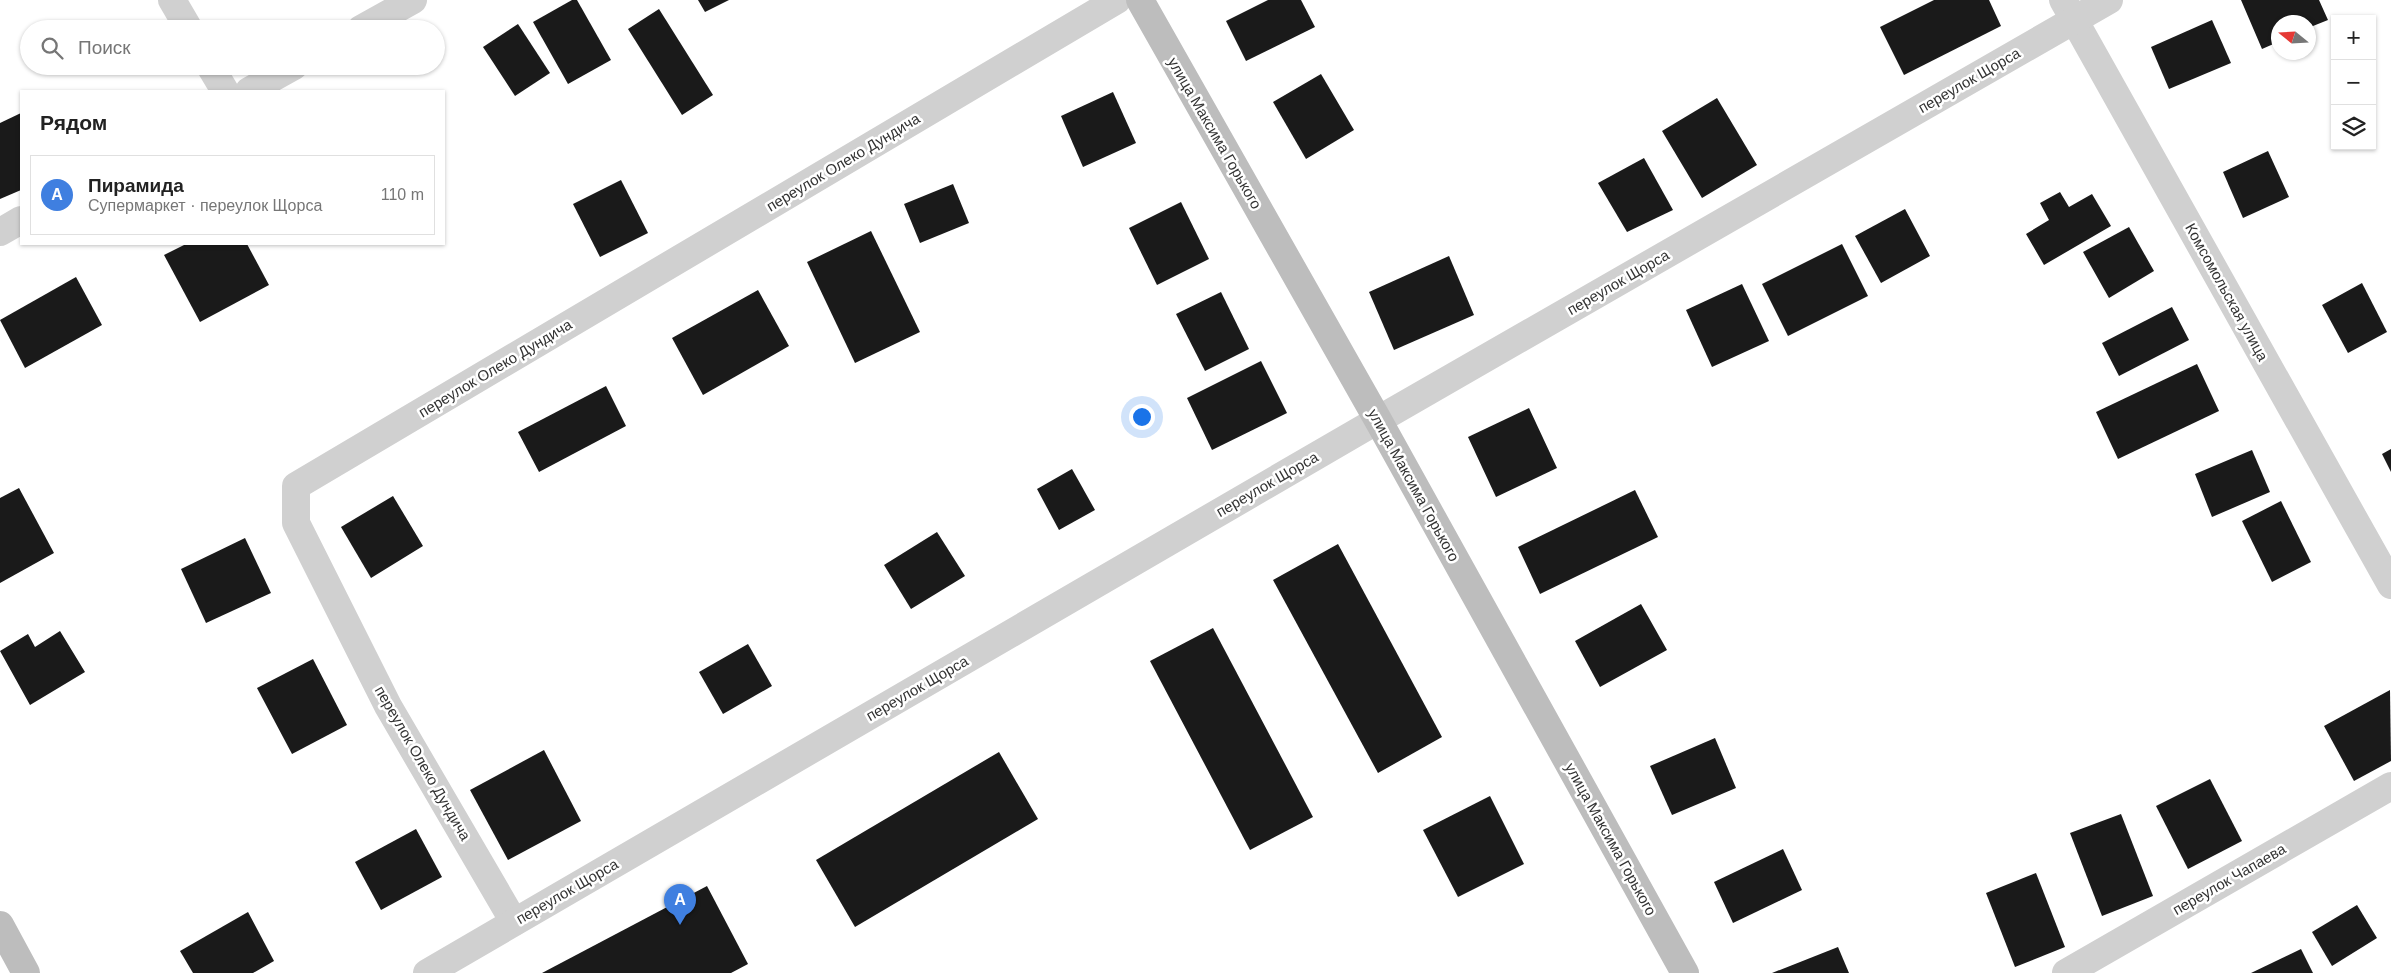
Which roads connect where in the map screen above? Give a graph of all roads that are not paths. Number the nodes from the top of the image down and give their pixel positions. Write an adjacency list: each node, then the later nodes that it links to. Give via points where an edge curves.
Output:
1 (172, 0): 7 (street)
2 (413, 0): 8 (street)
3 (1117, 0): 18 (street, переулок Олеко Дундича, via 296,486 296,523 300,531 388,706)
4 (1140, 0): 15 (main road, улица Максима Горького)
5 (2109, 0): 6 (street, переулок Щорса)
6 (2068, 10): 15 (street, переулок Щорса); 16 (street, Комсомольская улица)
7 (184, 20)
8 (377, 20)
9 (215, 75): 11 (street)
10 (278, 75): 12 (street)
11 (224, 90)
12 (251, 90)
13 (20, 221): 14 (street)
14 (0, 232)
15 (1378, 420): 18 (street, переулок Щорса); 22 (main road, улица Максима Горького)
16 (2391, 585)
17 (2391, 786): 23 (street, переулок Чапаева)
18 (514, 922): 21 (street, переулок Щорса)
19 (0, 925): 20 (main road)
20 (26, 973)
21 (427, 973)
22 (1685, 973)
23 (2066, 973)

